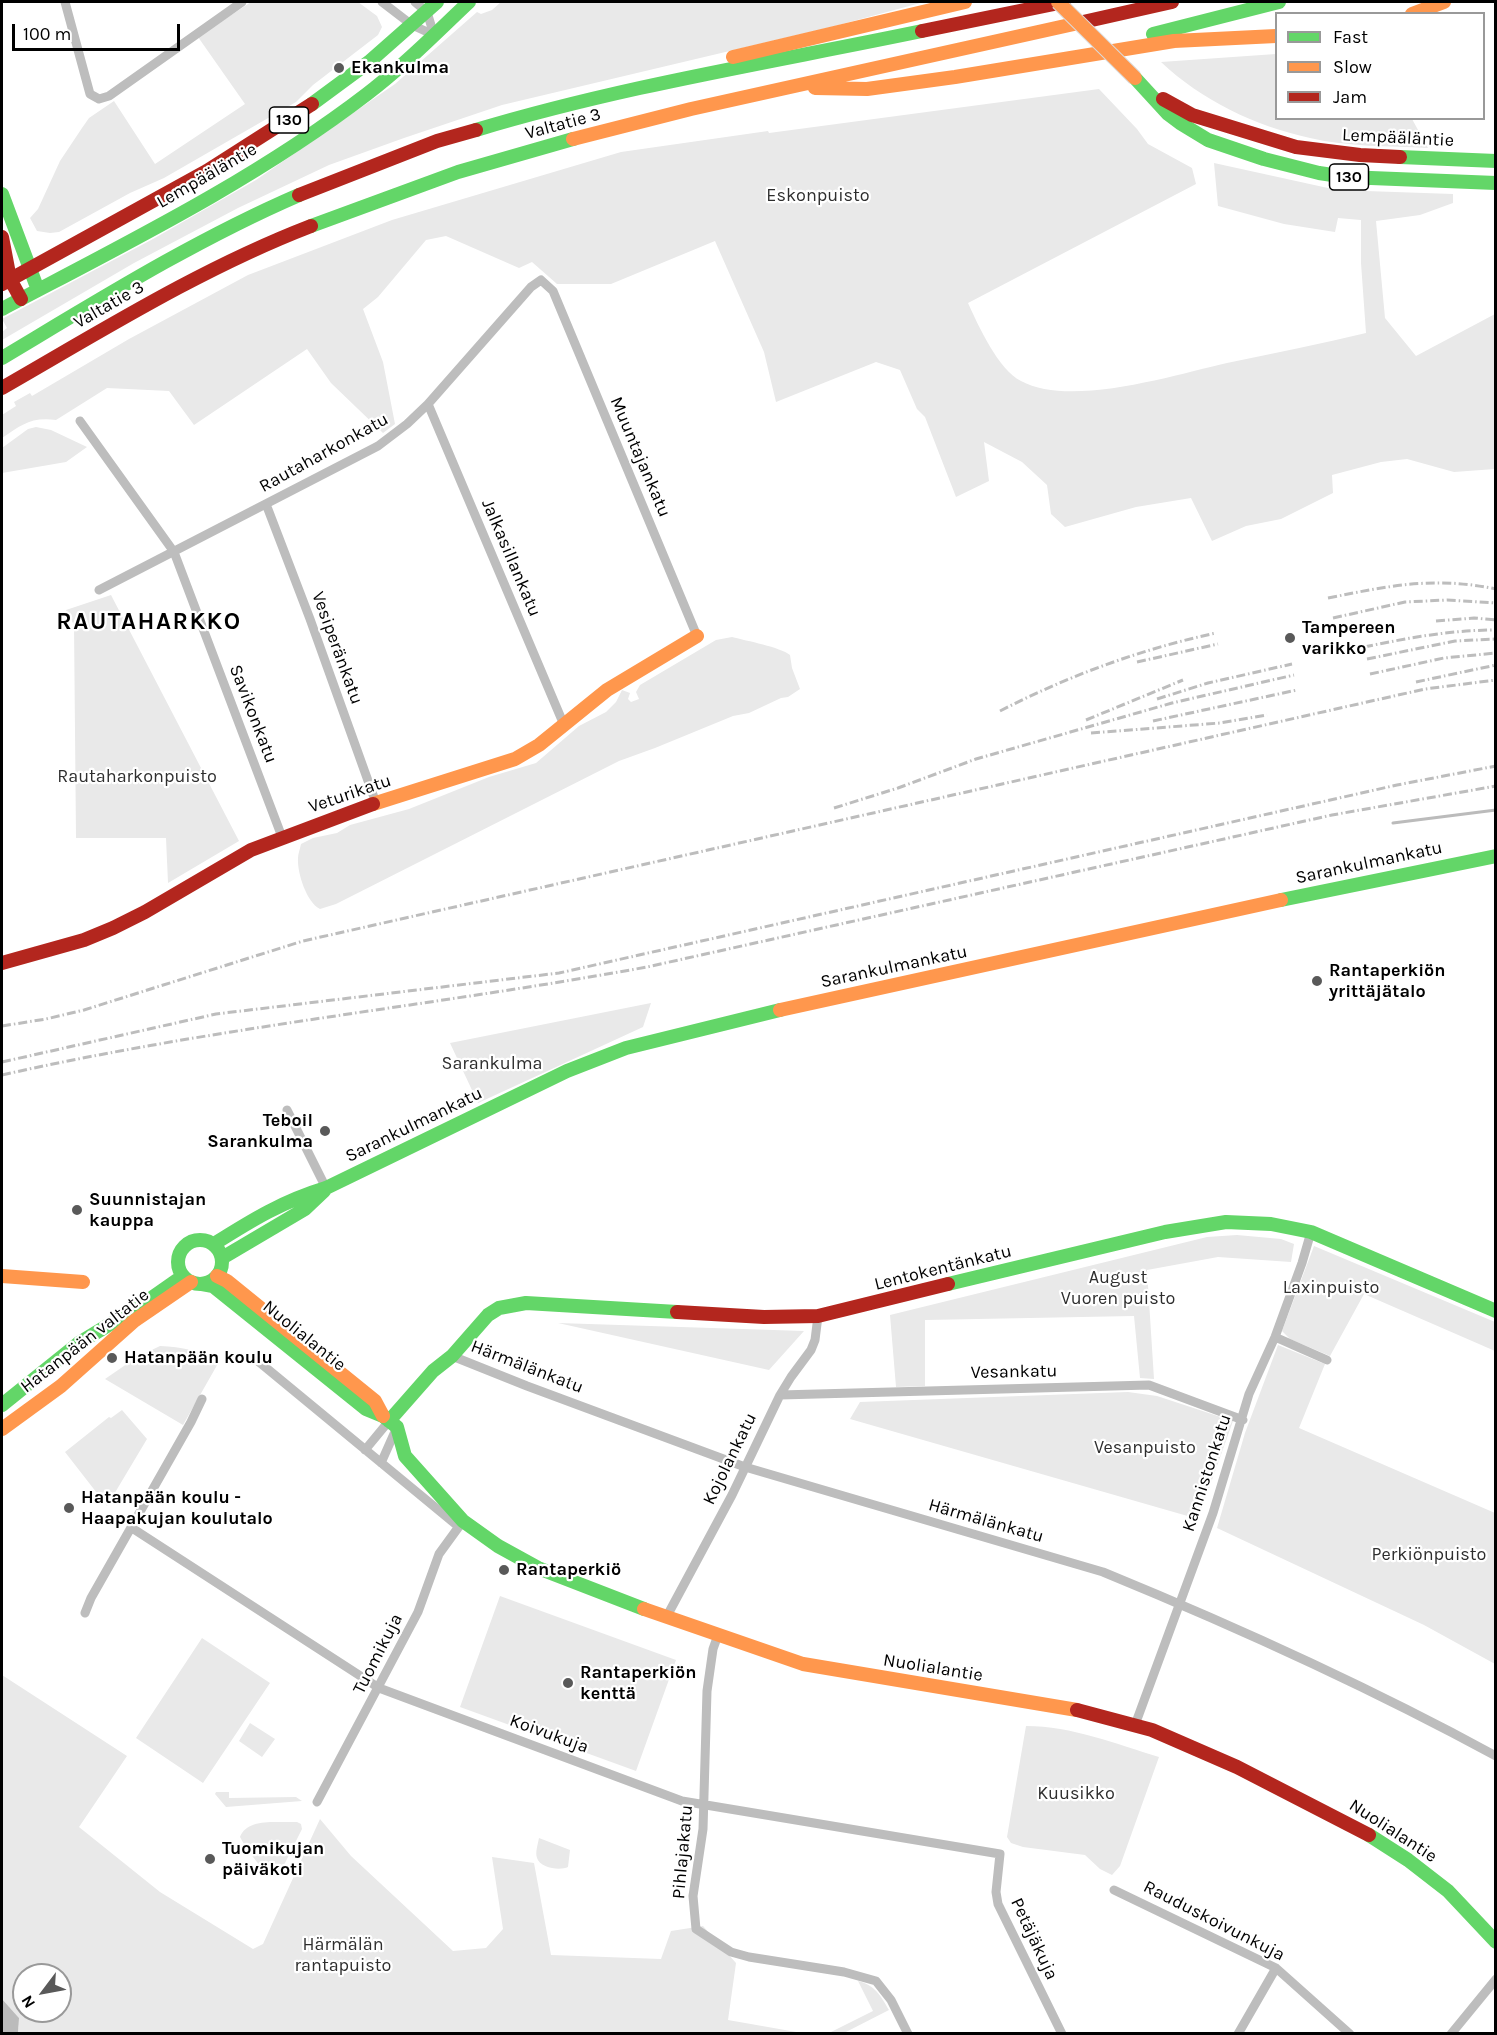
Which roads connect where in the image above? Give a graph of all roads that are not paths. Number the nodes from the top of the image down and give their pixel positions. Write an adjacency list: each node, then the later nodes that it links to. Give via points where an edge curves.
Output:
1 (65, 2): 2 (street, via 90,94 99,99 109,96)
2 (242, 2)
3 (382, 2): 15 (street)
4 (415, 2): 13 (street)
5 (437, 2): 13 (main road, Lempääläntie / 130)
6 (468, 2): 16 (main road, Lempääläntie / 130)
7 (965, 2): 19 (main road, via 709,63)
8 (1058, 2): 20 (main road, Lempääläntie / 130, bridge)
9 (1064, 2): 19 (main road, Valtatie 3)
10 (1172, 2): 21 (main road, Valtatie 3)
11 (1279, 2): 18 (main road)
12 (1444, 2): 14 (main road)
13 (426, 12): 15 (main road, Lempääläntie / 130); 16 (street)
14 (1417, 12)
15 (412, 25): 16 (street); 26 (main road, Lempääläntie / 130, via 372,60 286,121 193,178)
16 (434, 35): 28 (main road, Lempääläntie / 130, via 366,95 275,157)
17 (1275, 36): 18 (main road, via 1174,40)
18 (1047, 61): 21 (main road, via 867,89)
19 (679, 78): 32 (main road, Valtatie 3, via 535,112 437,141 335,180 246,218)
20 (1135, 78): 22 (main road, Lempääläntie / 130, via 1186,112 1296,147 1360,155); 23 (main road, Lempääläntie / 130, via 1180,123 1208,140 1264,159 1346,177)
21 (792, 88): 33 (main road, Valtatie 3, via 580,137 458,172 354,209 264,244 175,289)
22 (1496, 161)
23 (1496, 183)
24 (2, 194): 26 (main road)
25 (2, 237): 27 (main road)
26 (29, 268): 27 (main road, Lempääläntie / 130); 28 (main road)
27 (6, 281): 30 (main road)
28 (38, 290): 30 (main road, Lempääläntie / 130)
29 (553, 291): 34 (street, Rautaharkonkatu, via 541,280 531,287); 39 (street, Muuntajankatu)
30 (21, 299): 31 (main road, Lempääläntie / 130)
31 (2, 309)
32 (2, 358)
33 (2, 388)
34 (428, 404): 36 (street, Rautaharkonkatu, via 378,446); 40 (street, Jalkasillankatu)
35 (80, 421): 37 (street, Savikonkatu)
36 (266, 504): 37 (street, Rautaharkonkatu); 41 (street, Vesiperänkatu)
37 (174, 552): 38 (street, Rautaharkonkatu); 42 (street, Savikonkatu)
38 (99, 590)
39 (697, 636): 40 (main road, Veturikatu, via 607,690)
40 (564, 725): 41 (main road, Veturikatu, via 539,746 515,759)
41 (376, 803): 42 (main road, Veturikatu)
42 (282, 837): 44 (main road, Veturikatu, via 251,850 113,928)
43 (1496, 856): 46 (main road, Sarankulmankatu, via 870,990 626,1048 567,1071)
44 (2, 963)
45 (287, 1110): 46 (street)
46 (326, 1188): 48 (main road, Sarankulmankatu, via 278,1205); 49 (main road, Sarankulmankatu, via 305,1209)
47 (1311, 1232): 54 (main road, Lentokentänkatu); 55 (main road, Lentokentänkatu, via 1250,1222 1205,1225); 56 (street, Kannistonkatu)
48 (214, 1245): 49 (main road); 52 (main road, via 199,1240 184,1246 179,1269)
49 (222, 1258): 51 (main road)
50 (2, 1276): 53 (main road)
51 (217, 1276): 52 (main road, via 210,1281); 64 (main road, Nuolialantie, via 375,1401)
52 (192, 1281): 62 (main road, Hatanpään valtatie, via 99,1329); 64 (main road, Nuolialantie, via 213,1286 366,1409); 65 (main road, Hatanpään valtatie, via 134,1321 61,1386)
53 (83, 1282)
54 (1496, 1311)
55 (818, 1316): 57 (main road, Lentokentänkatu, via 764,1317 514,1304 488,1315); 60 (street, Kojolankatu, via 812,1350)
56 (1275, 1337): 59 (street); 63 (street, Kannistonkatu, via 1249,1394)
57 (452, 1356): 64 (main road, Lentokentänkatu, via 433,1371); 68 (street, Härmälänkatu)
58 (253, 1357): 66 (street)
59 (1327, 1359)
60 (780, 1395): 63 (street, Vesankatu, via 1149,1385); 68 (street, Kojolankatu)
61 (202, 1399): 70 (street)
62 (2, 1405)
63 (1243, 1420): 71 (street, Kannistonkatu)
64 (390, 1421): 66 (street); 67 (street); 69 (main road, Nuolialantie, via 405,1456)
65 (2, 1429)
66 (365, 1450): 67 (street)
67 (381, 1463): 69 (street)
68 (745, 1467): 71 (street, Härmälänkatu, via 1067,1560); 73 (street, Kojolankatu)
69 (461, 1524): 73 (main road, Nuolialantie, via 538,1568); 75 (street, Tuomikuja, via 439,1554 418,1612)
70 (132, 1528): 72 (street); 75 (street, Koivukuja)
71 (1179, 1604): 76 (street, Kannistonkatu); 77 (street, Härmälänkatu, via 1363,1686)
72 (85, 1613)
73 (667, 1616): 74 (main road, Nuolialantie)
74 (718, 1635): 76 (main road, Nuolialantie, via 803,1664 1091,1712); 79 (street, Pihlajakatu, via 706,1691)
75 (379, 1688): 78 (street, Tuomikuja); 79 (street, Koivukuja, via 682,1801)
76 (1135, 1725): 82 (main road, Nuolialantie, via 1237,1767 1355,1826 1435,1880)
77 (1496, 1756)
78 (317, 1802)
79 (704, 1805): 80 (street, Koivukuja); 85 (street, Pihlajakatu, via 693,1896 696,1929 731,1952 876,1981 891,2000)
80 (1000, 1854): 86 (street, Petäjäkuja, via 998,1904)
81 (1114, 1890): 83 (street, Rauduskoivunkuja)
82 (1496, 1942)
83 (1276, 1968): 87 (street); 88 (street, Rauduskoivunkuja)
84 (1496, 1979): 89 (street)
85 (908, 2034)
86 (1062, 2034)
87 (1238, 2034)
88 (1350, 2034)
89 (1451, 2034)

